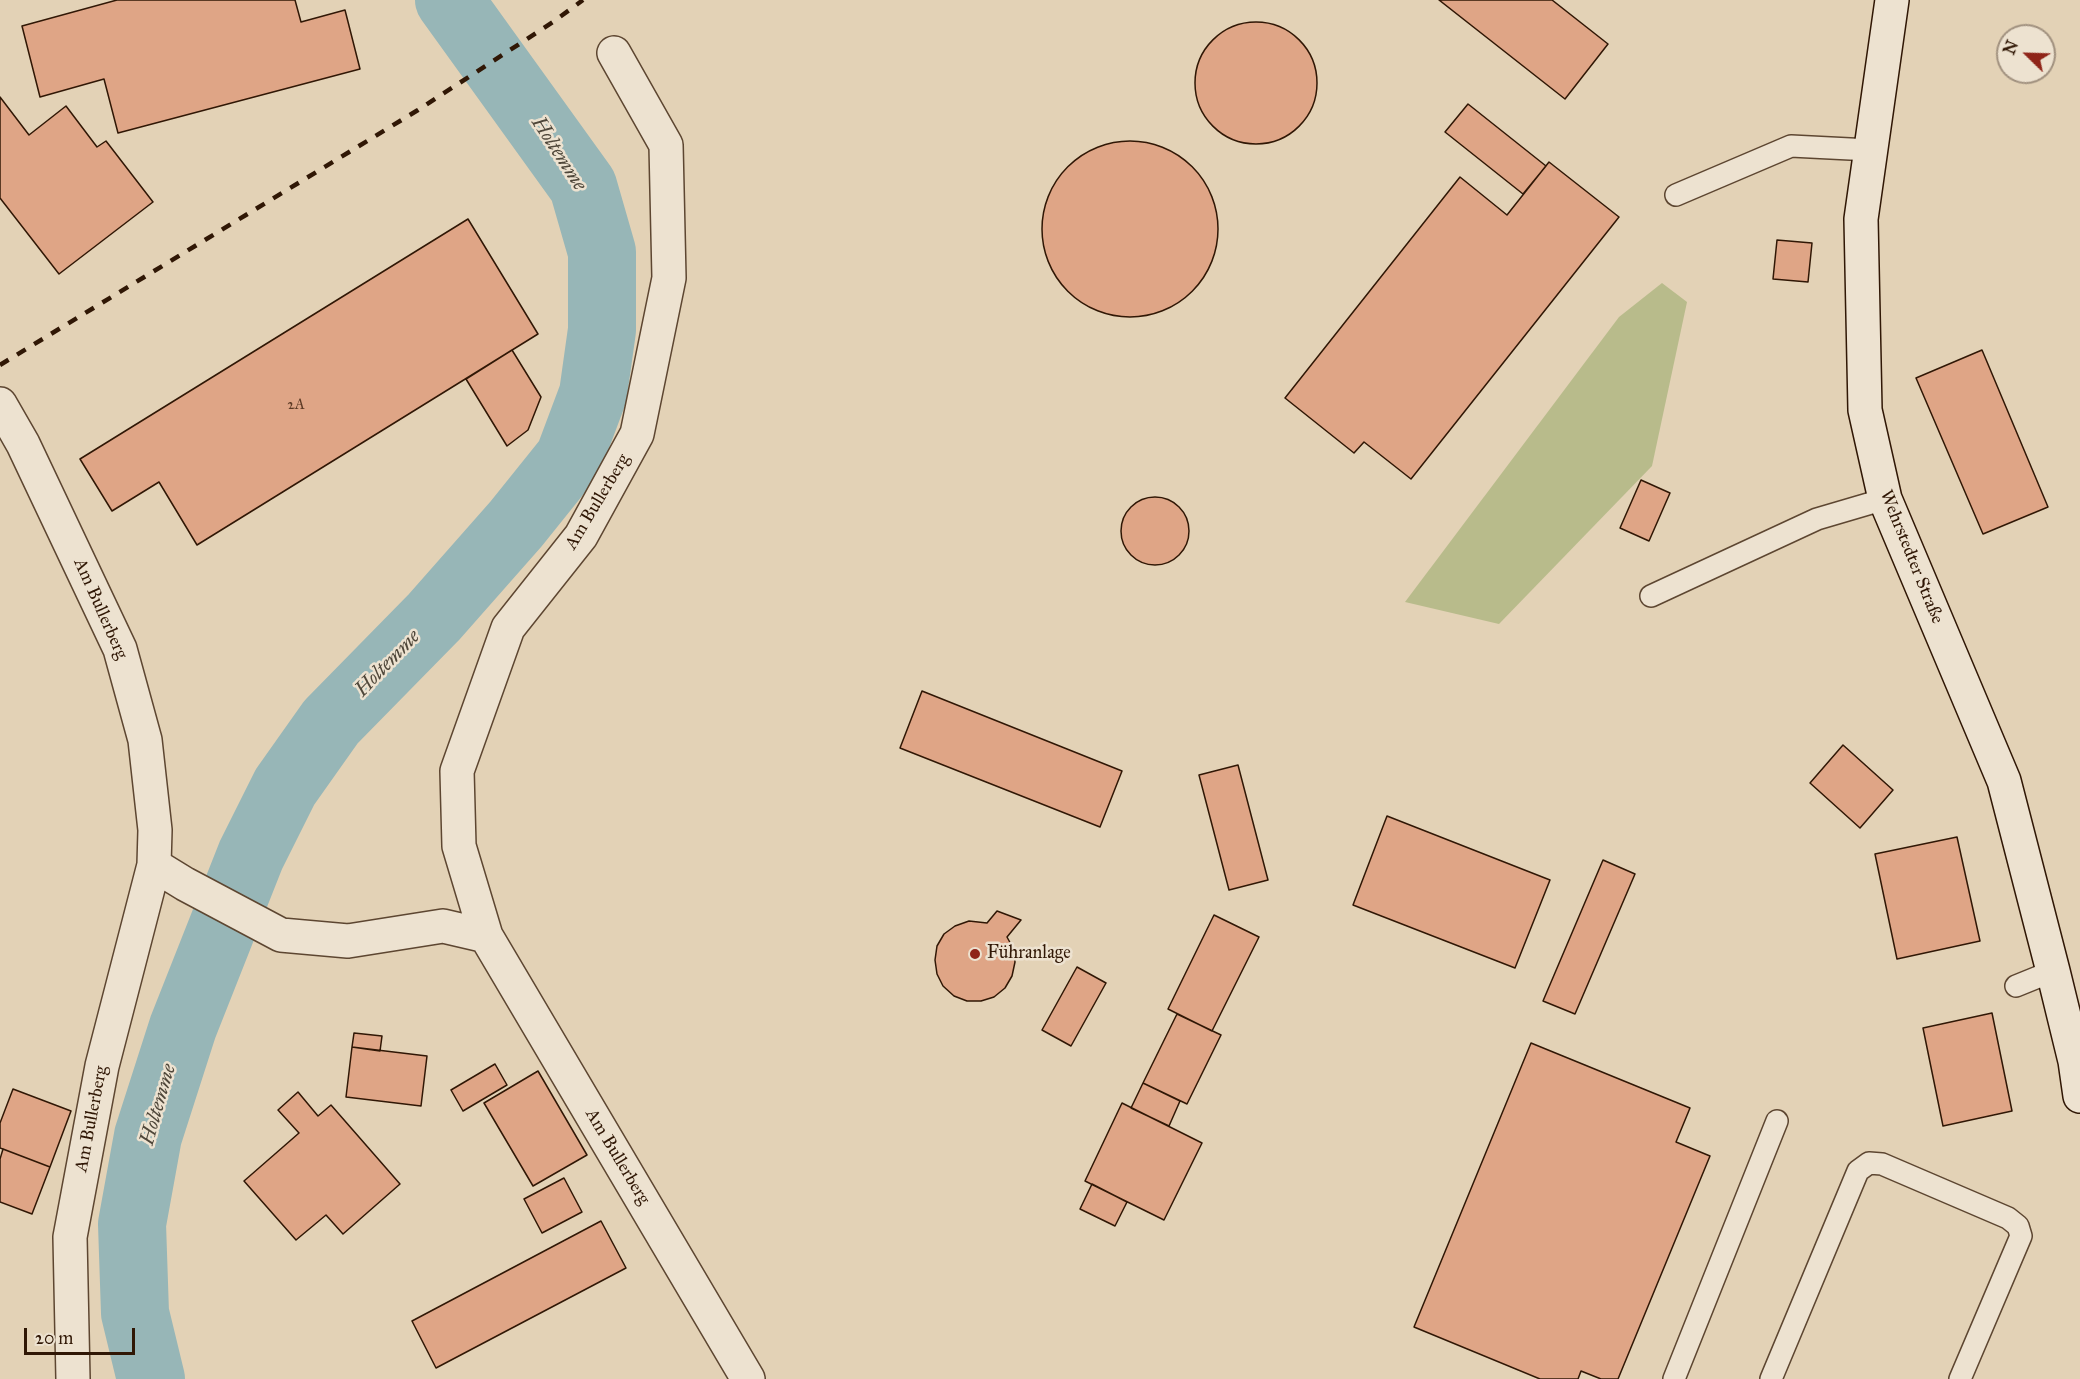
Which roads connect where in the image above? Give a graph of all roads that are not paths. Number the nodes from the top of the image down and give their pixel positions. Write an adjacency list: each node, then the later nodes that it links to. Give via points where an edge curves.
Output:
1 (1892, 0): 3 (street, Wehrstedter Straße)
2 (614, 53): 9 (street, Am Bullerberg, via 666,146 669,278 637,434 581,536 508,628 457,771 459,846)
3 (1870, 150): 4 (lane, via 1791,146); 6 (street, Wehrstedter Straße, via 1861,219 1865,410)
4 (1676, 195)
5 (0, 404): 8 (street, Am Bullerberg, via 24,444 120,649 145,740)
6 (1885, 499): 7 (lane, via 1817,519); 10 (street, Wehrstedter Straße, via 2004,781)
7 (1651, 596)
8 (154, 865): 9 (street, via 281,935 348,941 443,926); 14 (street, Am Bullerberg, via 102,1066 70,1238)
9 (486, 936): 15 (street, Am Bullerberg)
10 (2053, 971): 11 (lane); 12 (street, Wehrstedter Straße)
11 (2016, 986)
12 (2080, 1096)
13 (1777, 1121): 16 (lane)
14 (73, 1379)
15 (748, 1379)
16 (1674, 1379)
17 (1771, 1379): 18 (lane, via 1858,1171 1869,1163 1882,1164 2008,1218 2018,1226 2020,1236)
18 (1960, 1379)

